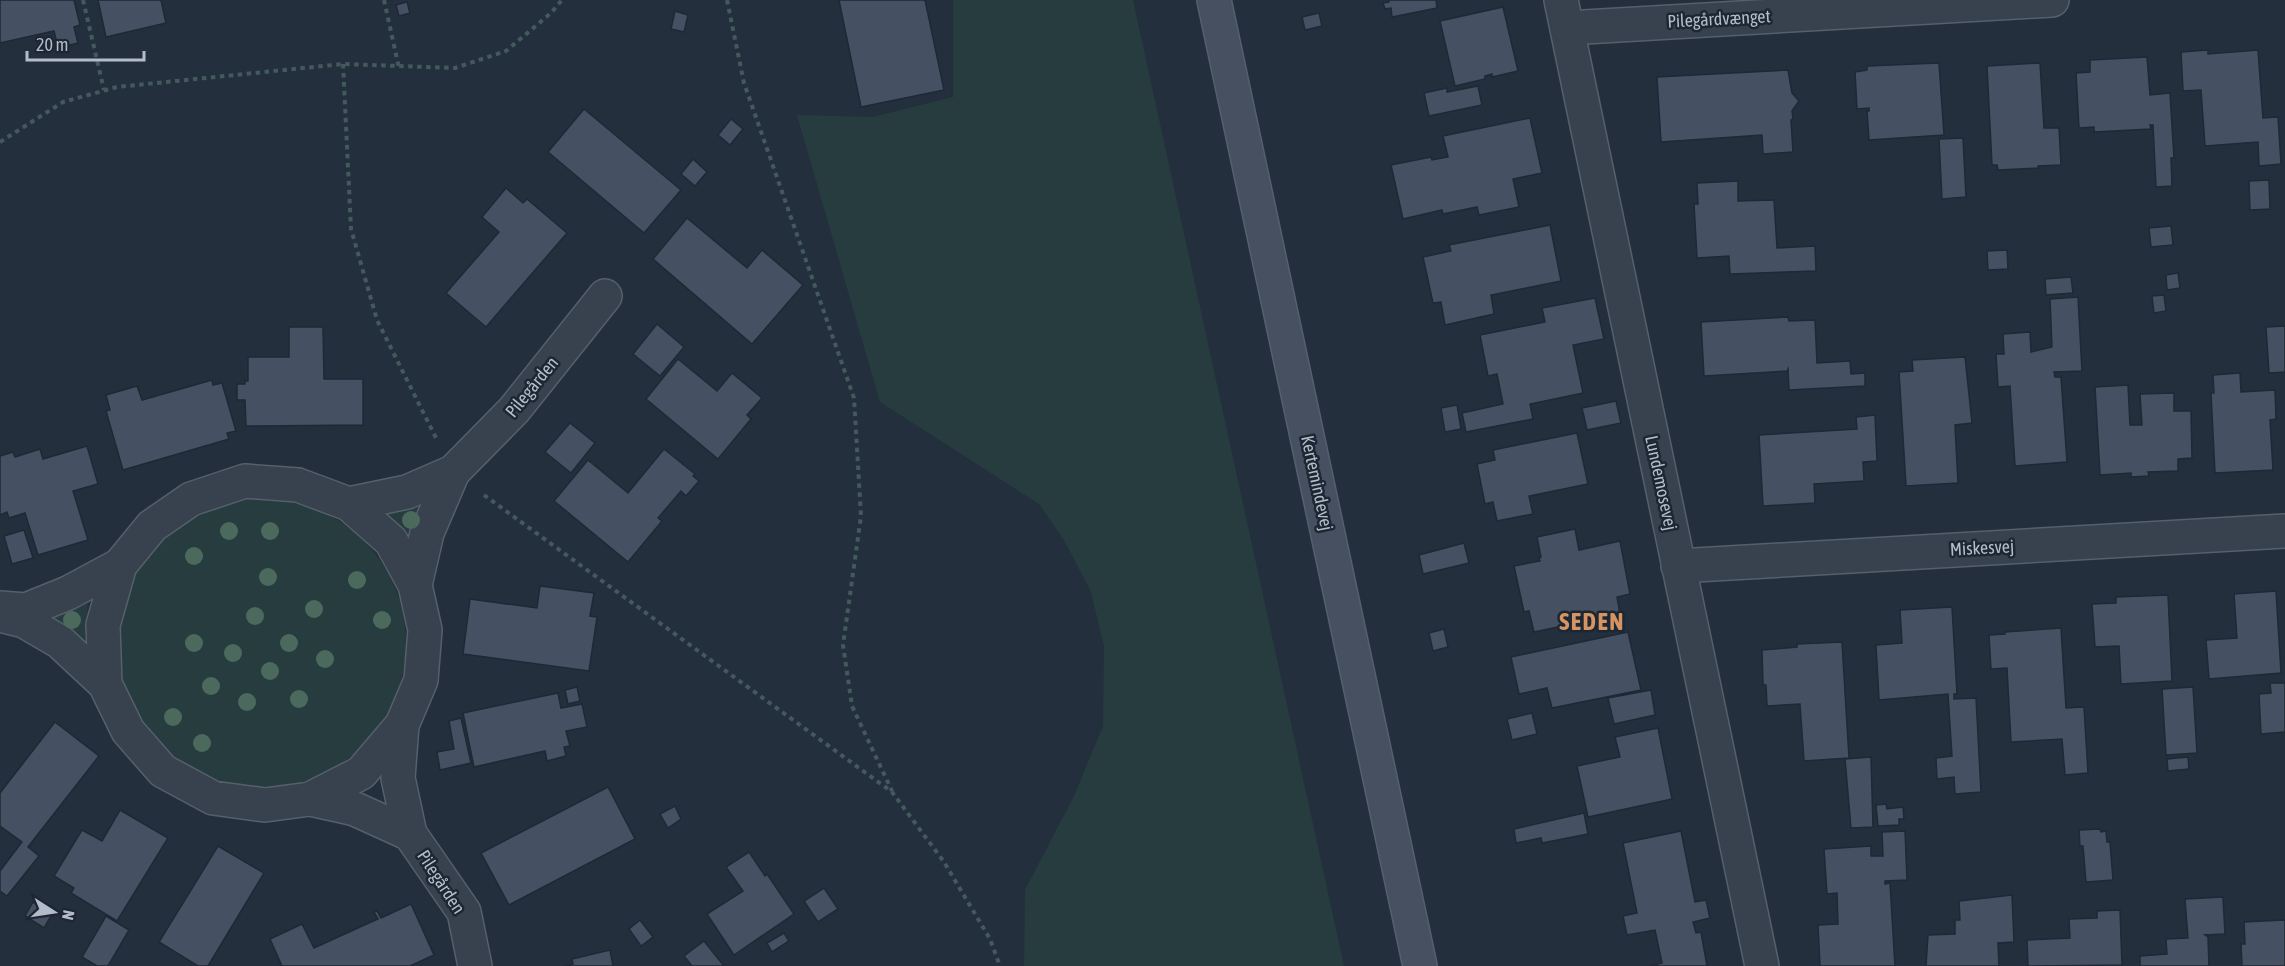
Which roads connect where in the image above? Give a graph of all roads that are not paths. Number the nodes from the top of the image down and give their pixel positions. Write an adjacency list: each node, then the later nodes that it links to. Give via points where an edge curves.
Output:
1 (1214, 0): 18 (main road, Kertemindevej)
2 (2052, 0): 3 (street, Pilegårdvænget)
3 (1564, 14): 9 (street, Lundemosevej)
4 (604, 296): 5 (street, Pilegården, via 514,410)
5 (453, 472): 6 (street, Pilegården, via 407,492); 10 (street, Pilegården, via 427,533)
6 (349, 504): 8 (street, Pilegården, via 298,485 245,481 191,499 152,526); 10 (street, Pilegården, via 391,541)
7 (2285, 531): 9 (street, Miskesvej)
8 (120, 565): 11 (street, Pilegården, via 26,610); 13 (street, Pilegården, via 103,624)
9 (1678, 566): 19 (street, Lundemosevej)
10 (415, 585): 14 (street, Pilegården, via 424,630 421,680)
11 (0, 608)
12 (0, 615): 13 (street, Pilegården, via 24,621 60,642)
13 (105, 684): 15 (street, Pilegården, via 128,731 163,771 213,798 265,805)
14 (402, 725): 15 (street, Pilegården, via 362,773); 16 (street, Pilegården, via 398,778)
15 (310, 799): 16 (street, Pilegården, via 355,809)
16 (410, 834): 17 (street, Pilegården, via 464,912)
17 (475, 966)
18 (1420, 966)
19 (1762, 966)

